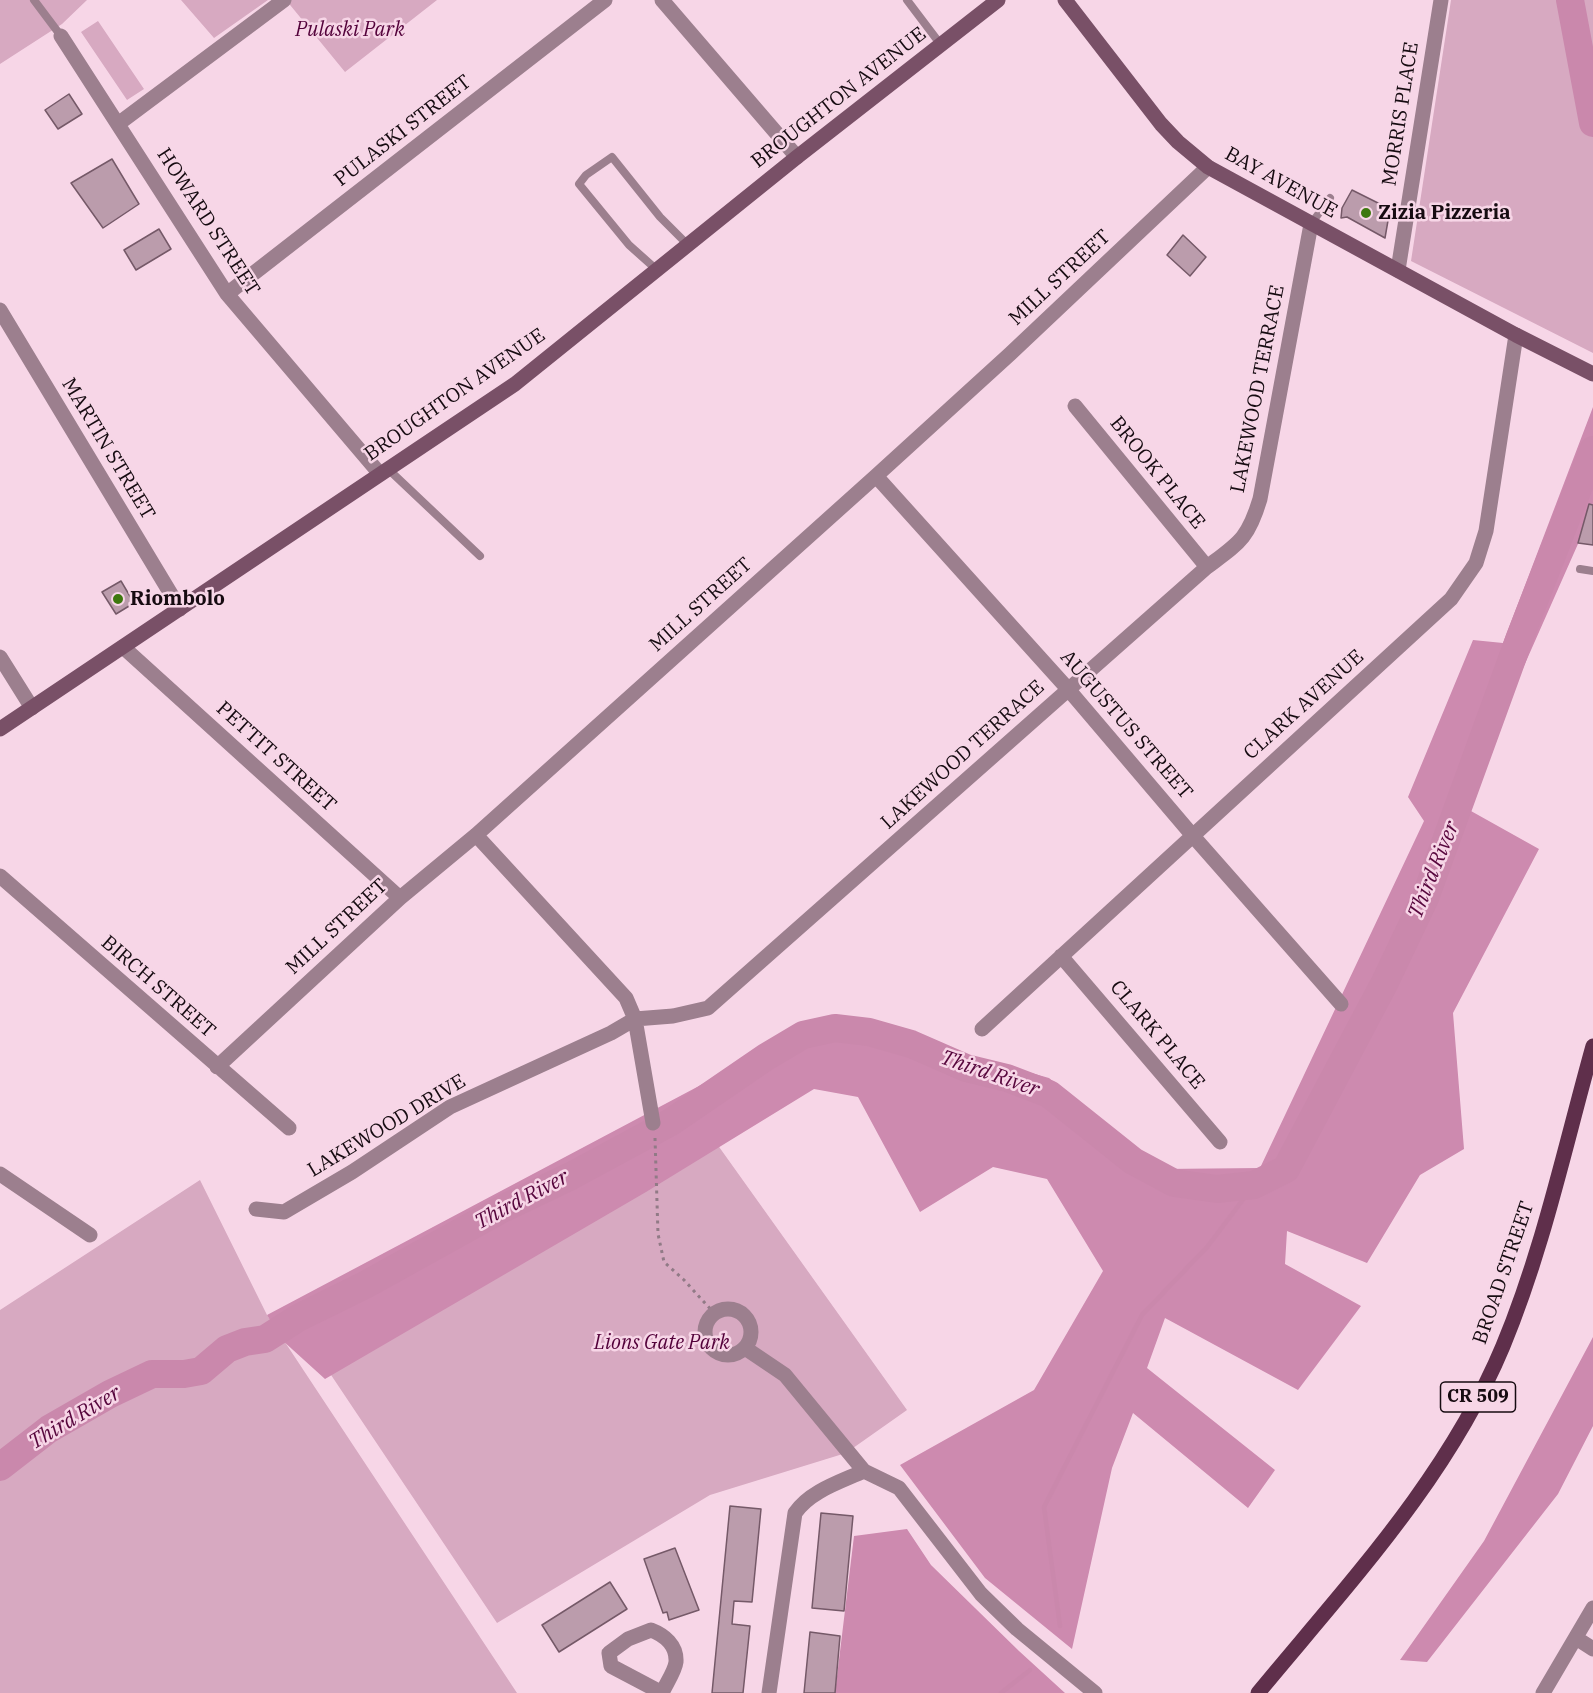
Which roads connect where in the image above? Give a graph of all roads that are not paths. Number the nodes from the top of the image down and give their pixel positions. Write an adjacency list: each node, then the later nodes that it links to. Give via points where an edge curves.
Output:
1 (34, 0): 9 (lane)
2 (284, 0): 11 (street)
3 (605, 0): 19 (street, PULASKI STREET)
4 (662, 0): 12 (street)
5 (907, 0): 10 (lane)
6 (998, 0): 10 (street, BROUGHTON AVENUE)
7 (1065, 0): 13 (street, BAY AVENUE, via 1161,124)
8 (1441, 0): 18 (street, MORRIS PLACE)
9 (61, 36): 11 (street, HOWARD STREET)
10 (941, 45): 12 (street, BROUGHTON AVENUE)
11 (118, 124): 19 (street, HOWARD STREET)
12 (796, 158): 16 (street, BROUGHTON AVENUE)
13 (1208, 167): 15 (street, BAY AVENUE); 25 (street, MILL STREET)
14 (1330, 198): 15 (lane)
15 (1311, 224): 18 (street, BAY AVENUE); 27 (street, LAKEWOOD TERRACE, via 1252,524 1240,542)
16 (688, 245): 17 (street, BROUGHTON AVENUE); 17 (lane, via 612,157 586,175 579,184 629,245)
17 (657, 270): 24 (street, BROUGHTON AVENUE, via 516,384)
18 (1398, 270): 21 (street, BAY AVENUE)
19 (226, 294): 24 (street, HOWARD STREET)
20 (0, 310): 30 (street, MARTIN STREET)
21 (1516, 335): 22 (street, BAY AVENUE); 37 (street, CLARK AVENUE, via 1486,531 1476,563 1451,599)
22 (1593, 374)
23 (1074, 406): 27 (street, BROOK PLACE)
24 (384, 472): 26 (lane); 30 (street, BROUGHTON AVENUE)
25 (876, 476): 33 (street, AUGUSTUS STREET); 36 (street, MILL STREET)
26 (480, 556)
27 (1207, 567): 33 (street, LAKEWOOD TERRACE)
28 (1580, 569): 29 (lane)
29 (1593, 571)
30 (180, 609): 31 (street, BROUGHTON AVENUE)
31 (123, 647): 34 (street, BROUGHTON AVENUE); 39 (street, PETTIT STREET)
32 (0, 657): 34 (street)
33 (1068, 689): 37 (street, AUGUSTUS STREET); 42 (street, LAKEWOOD TERRACE, via 708,1008)
34 (32, 708): 35 (street, BROUGHTON AVENUE)
35 (0, 729)
36 (476, 835): 39 (street, MILL STREET); 42 (street, via 626,998)
37 (1192, 836): 40 (street, CLARK AVENUE); 41 (street, AUGUSTUS STREET)
38 (0, 876): 45 (street, BIRCH STREET)
39 (400, 898): 45 (street, MILL STREET)
40 (1061, 956): 43 (street, CLARK AVENUE); 48 (street, CLARK PLACE)
41 (1341, 1004)
42 (635, 1019): 46 (street); 50 (street, LAKEWOOD DRIVE, via 450,1107 284,1212)
43 (982, 1029)
44 (1593, 1046): 60 (main road, BROAD STREET / CR 509, via 1535,1257 1502,1348 1477,1399 1390,1534)
45 (217, 1067): 47 (street, BIRCH STREET)
46 (653, 1123)
47 (289, 1128)
48 (1220, 1142)
49 (0, 1174): 51 (street)
50 (256, 1209)
51 (90, 1235)
52 (745, 1348): 52 (street, via 723,1355 710,1347 705,1325 714,1312 728,1308 743,1313 751,1326); 53 (street, via 785,1375)
53 (864, 1471): 58 (street, via 815,1494 801,1503 795,1513); 59 (street, via 899,1488 981,1594)
54 (1593, 1608): 55 (street)
55 (1576, 1638): 56 (street); 61 (street)
56 (1593, 1649)
57 (662, 1693): 57 (street, via 611,1666 609,1653 628,1639 651,1630 664,1635 673,1647 676,1662)
58 (769, 1693)
59 (1095, 1693)
60 (1258, 1693)
61 (1543, 1693)

